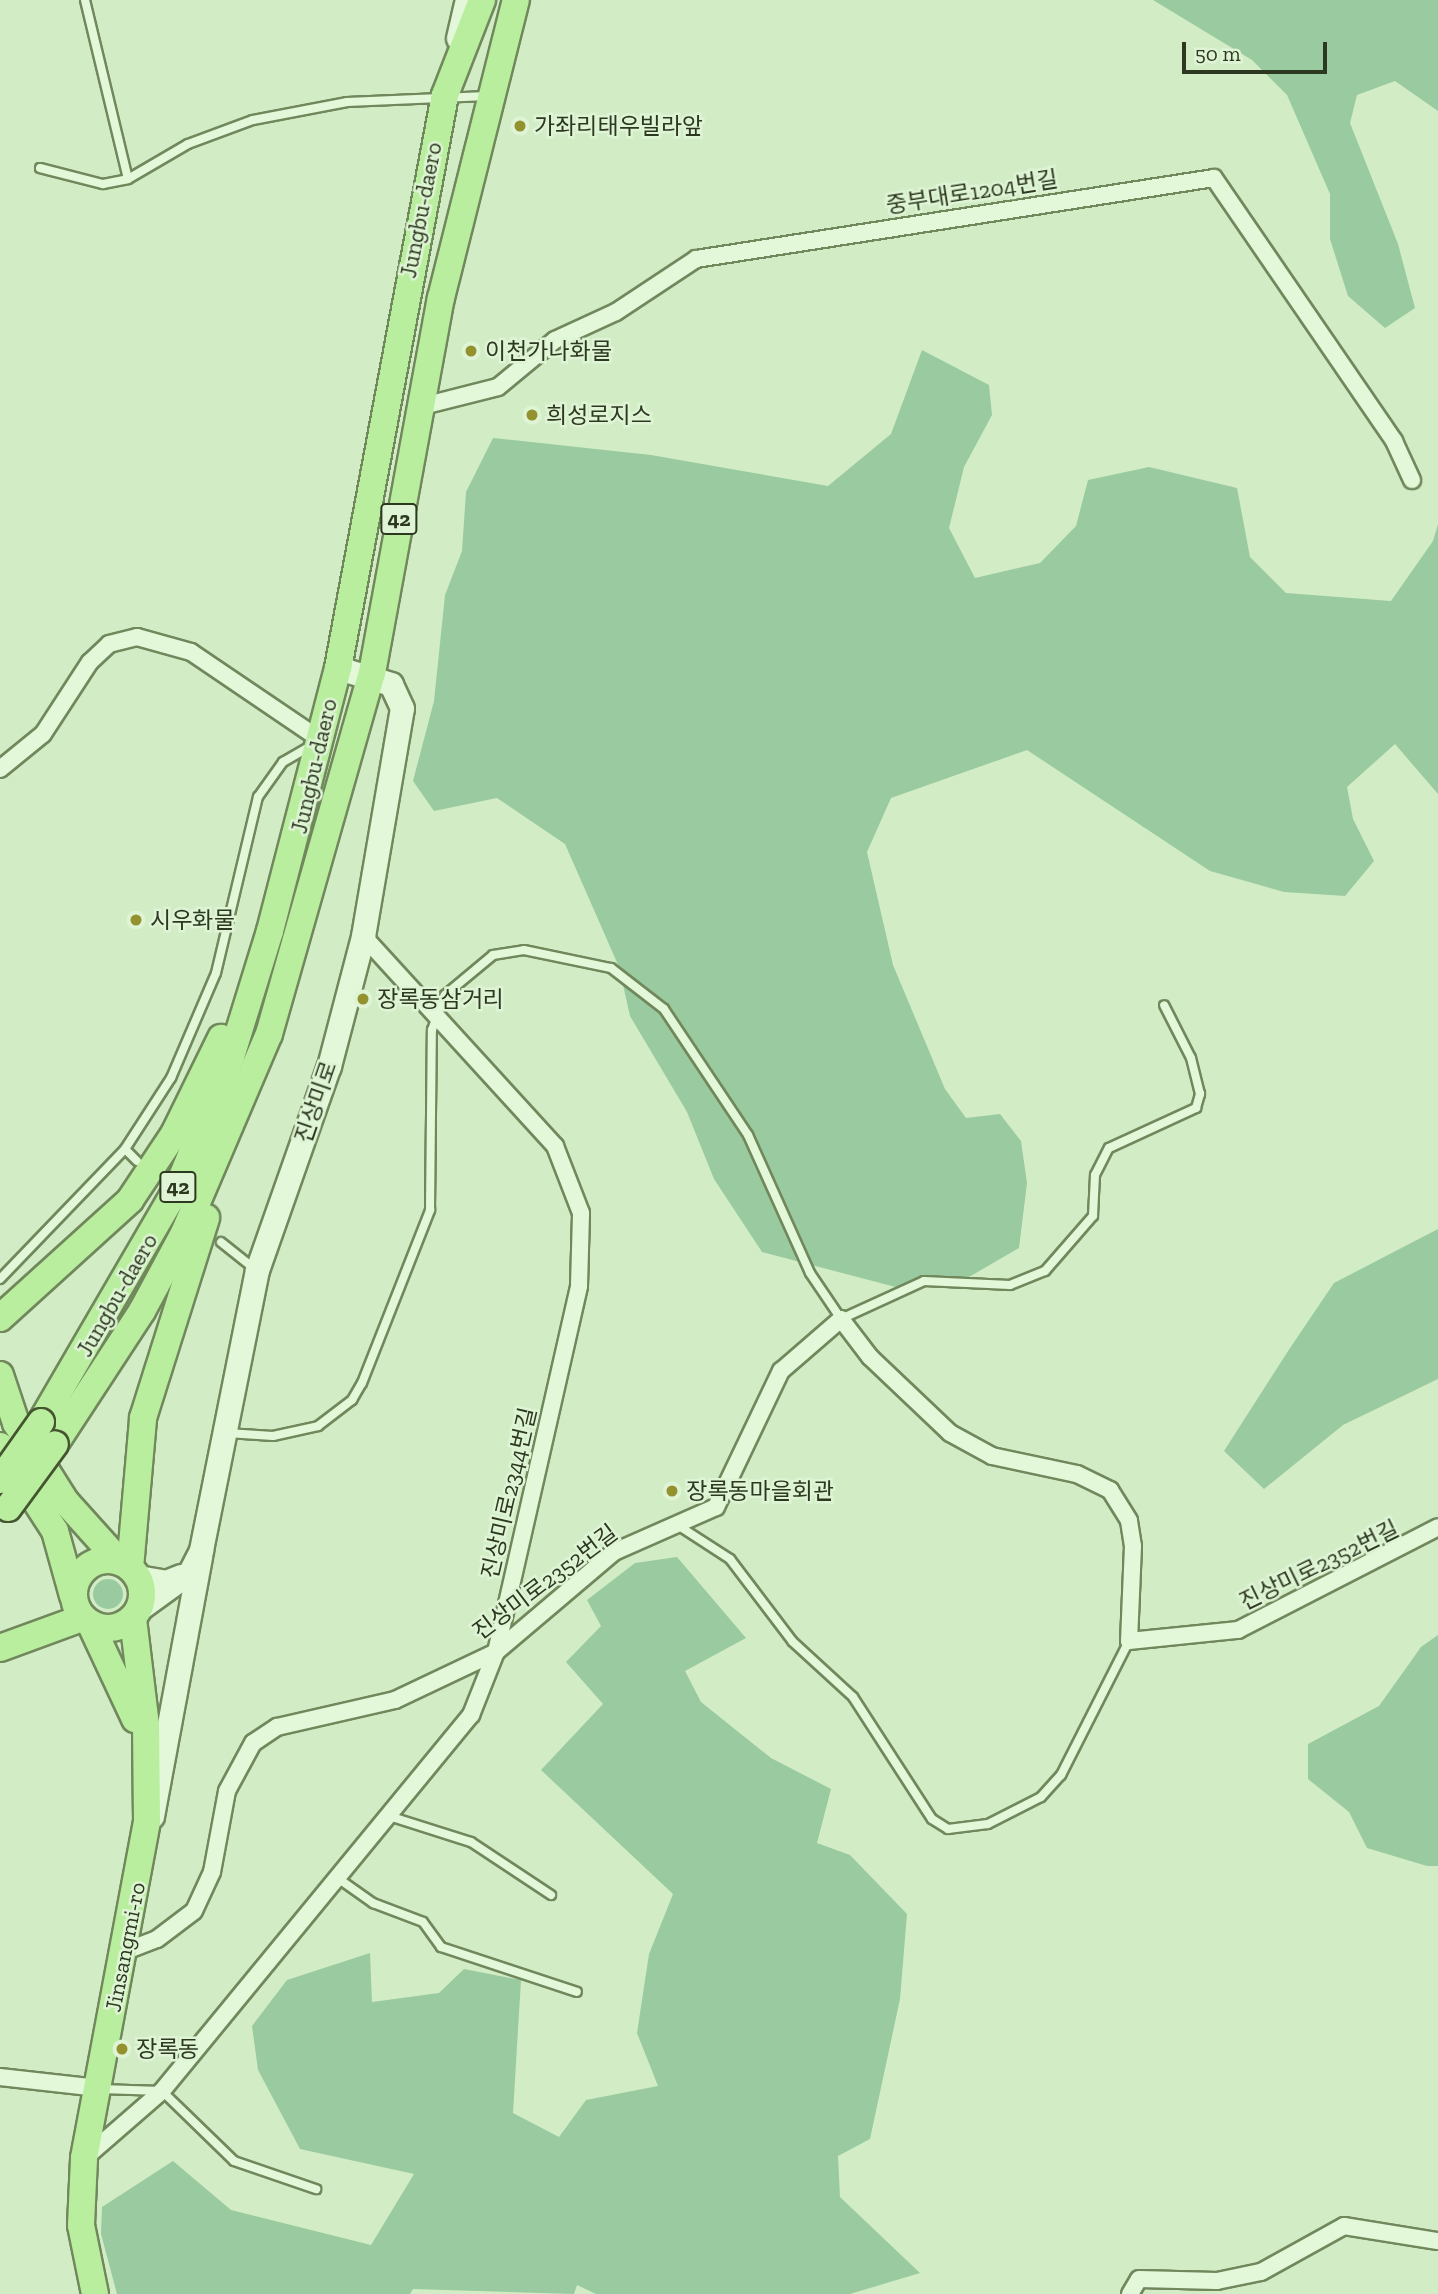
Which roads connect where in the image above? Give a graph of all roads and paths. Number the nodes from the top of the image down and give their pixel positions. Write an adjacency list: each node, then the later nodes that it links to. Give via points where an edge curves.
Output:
1 (85, 0): 8 (lane)
2 (467, 0): 5 (street)
3 (482, 0): 5 (main road, Jungbu-daero / 42)
4 (516, 0): 6 (main road, Jungbu-daero / 42)
5 (444, 95): 6 (lane); 8 (lane, via 346,102 253,120 188,144); 11 (main road, Jungbu-daero / 42)
6 (487, 96): 9 (main road, Jungbu-daero / 42)
7 (40, 168): 8 (lane, via 84,184)
8 (128, 179)
9 (419, 407): 10 (street, 중부대로1204번길, via 498,387 555,340 615,312 696,258 1214,178 1394,441); 12 (main road, Jungbu-daero / 42)
10 (1412, 480)
11 (338, 668): 12 (street); 13 (main road, Jungbu-daero / 42)
12 (372, 673): 16 (street, 진상미로, via 397,693 402,722); 19 (main road, Jungbu-daero / 42)
13 (321, 740): 14 (street, via 191,652 136,637 109,644 89,662 43,734); 15 (main road, Jungbu-daero / 42); 20 (lane, via 283,762 258,797 234,914 198,1020 171,1078)
14 (0, 769)
15 (270, 931): 25 (main road, via 203,1078 145,1178 104,1228); 30 (main road, Jungbu-daero / 42, bridge, via 231,1057 178,1187 41,1422)
16 (363, 936): 18 (street, 진상미로2344번길); 23 (street, 진상미로, via 329,1066)
17 (1164, 1005): 26 (lane, via 1194,1068 1196,1108 1109,1148 1095,1175 1093,1216 1045,1271 1010,1286 923,1281)
18 (438, 1012): 26 (lane, via 459,982 508,951 584,961 632,979 664,1009 748,1135 810,1273); 28 (lane, via 430,1056 430,1210 362,1382 352,1400 318,1426 273,1436); 41 (street, 진상미로2344번길, via 555,1146 581,1213 579,1286)
19 (269, 1034): 31 (main road, Jungbu-daero / 42, bridge, via 184,1233 142,1311); 35 (main road, via 160,1353 136,1455)
20 (125, 1149): 21 (lane); 24 (lane)
21 (137, 1161)
22 (221, 1242): 23 (lane)
23 (257, 1270): 28 (street, 진상미로)
24 (0, 1279)
25 (0, 1318)
26 (841, 1319): 32 (street, 진상미로2352번길, via 781,1371 716,1507); 39 (street, via 950,1433 992,1456 1077,1474 1111,1490 1129,1521 1133,1546)
27 (0, 1375): 35 (main road, via 16,1423 66,1502)
28 (221, 1432): 34 (street, 진상미로)
29 (0, 1446): 37 (main road, via 55,1531)
30 (0, 1480)
31 (4, 1513)
32 (679, 1526): 39 (lane, via 730,1559 793,1642 835,1677 932,1819 948,1829 988,1824 1041,1797 1067,1763); 41 (street, 진상미로2352번길, via 614,1552)
33 (1438, 1527): 39 (street, 진상미로2352번길, via 1238,1630)
34 (201, 1550): 36 (street, 진상미로); 44 (street, via 172,1735)
35 (129, 1569): 36 (street, via 166,1582); 37 (main road, via 87,1567); 38 (main road)
36 (190, 1572): 38 (street)
37 (82, 1613): 38 (main road, via 113,1628); 40 (main road); 42 (main road, via 121,1679)
38 (136, 1614): 42 (main road)
39 (1129, 1641)
40 (0, 1648)
41 (496, 1652): 43 (street, 진상미로2344번길, via 471,1715); 47 (street, 진상미로2352번길, via 396,1700 295,1722 253,1743 227,1791 212,1872 194,1911 157,1939)
42 (147, 1765): 44 (main road, Jinsangmi-ro)
43 (392, 1817): 45 (street, 진상미로2344번길); 46 (lane, via 471,1842)
44 (145, 1846): 47 (main road, Jinsangmi-ro)
45 (339, 1879): 48 (lane, via 373,1903 423,1922 441,1947); 51 (street, 진상미로2344번길)
46 (551, 1895)
47 (123, 1952): 50 (main road, Jinsangmi-ro)
48 (577, 1992)
49 (0, 2077): 50 (street)
50 (97, 2088): 51 (lane); 52 (main road, Jinsangmi-ro)
51 (162, 2091): 52 (street, 진상미로2344번길); 53 (lane, via 234,2161)
52 (84, 2158): 55 (main road, Jinsangmi-ro, via 81,2225)
53 (316, 2189)
54 (1438, 2241): 56 (street, via 1344,2226 1261,2272 1217,2281 1139,2279)
55 (95, 2294)
56 (1130, 2294)

